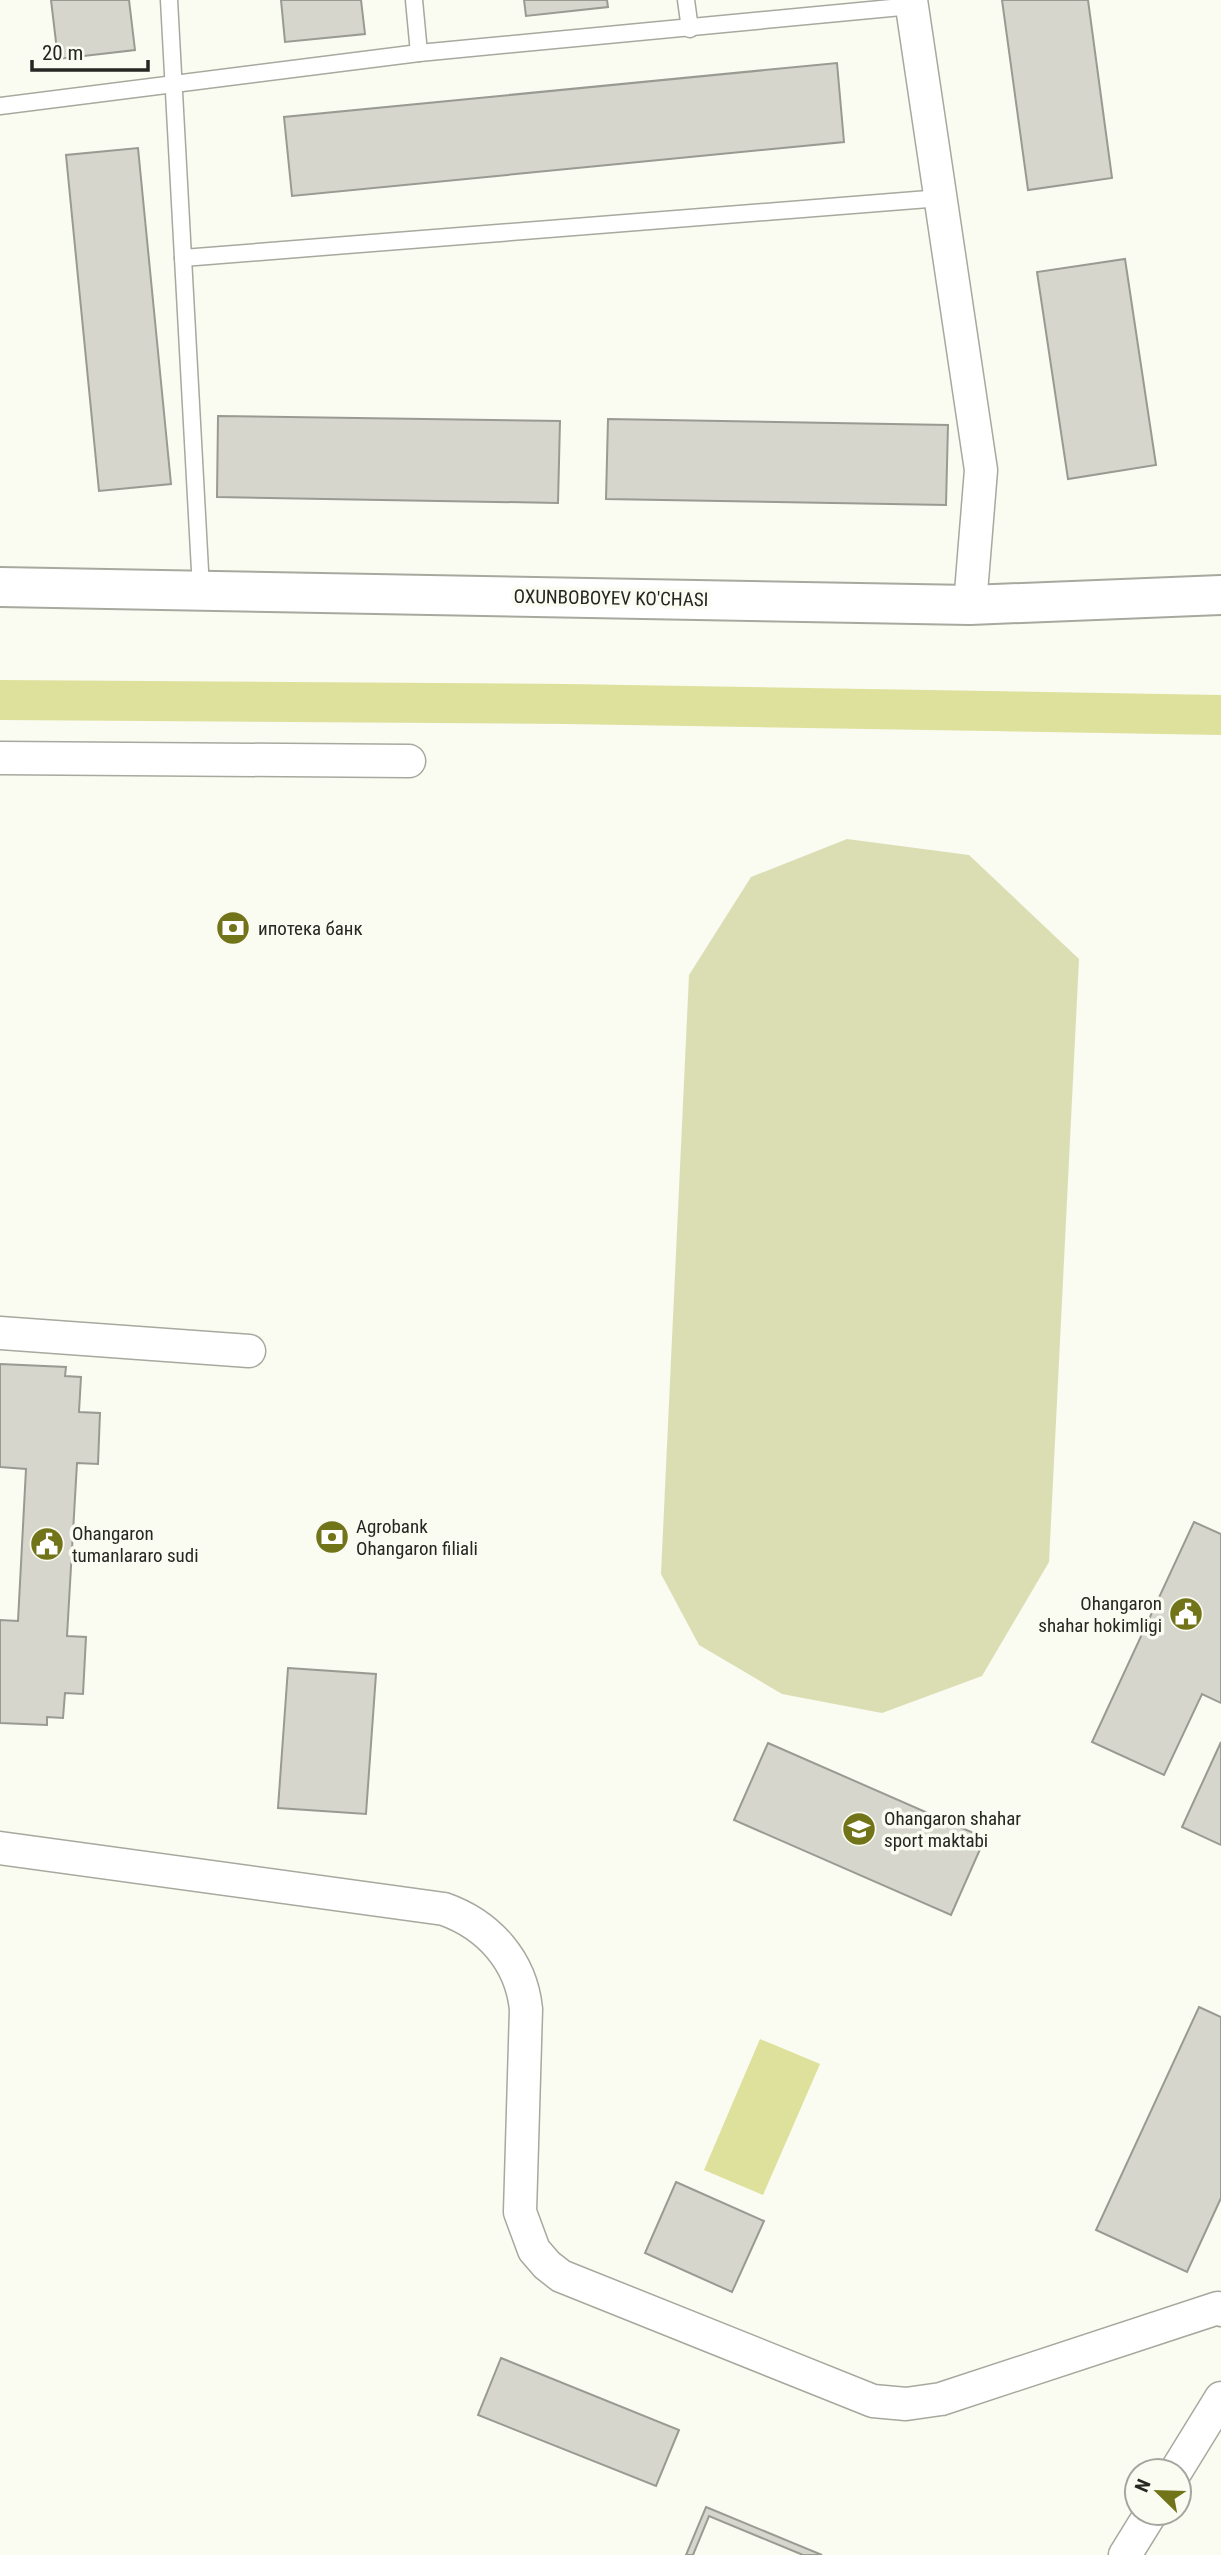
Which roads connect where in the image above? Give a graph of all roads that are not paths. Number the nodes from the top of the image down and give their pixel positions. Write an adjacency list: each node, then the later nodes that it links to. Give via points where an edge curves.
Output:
1 (169, 0): 7 (lane)
2 (414, 0): 6 (lane)
3 (686, 0): 5 (lane)
4 (911, 3): 5 (lane); 9 (street)
5 (690, 29): 6 (lane)
6 (419, 53): 7 (lane)
7 (173, 82): 8 (lane); 10 (lane)
8 (0, 106)
9 (941, 198): 10 (lane); 14 (street, via 981,470)
10 (183, 258): 12 (lane)
11 (0, 587): 12 (main road, OXUNBOBOYEV KO'CHASI)
12 (201, 589): 14 (main road, OXUNBOBOYEV KO'CHASI)
13 (1221, 595): 14 (main road, OXUNBOBOYEV KO'CHASI)
14 (970, 605)
15 (0, 758): 16 (street)
16 (409, 761)
17 (0, 1333): 18 (street)
18 (250, 1351)
19 (0, 1848): 20 (street, via 444,1909 473,1921 510,1959 524,1992 520,2212 541,2258 561,2276 873,2401 906,2404 941,2399)
20 (1221, 2310)
21 (1221, 2398): 22 (street)
22 (1185, 2457)
23 (1142, 2527): 24 (street)
24 (1125, 2555)

